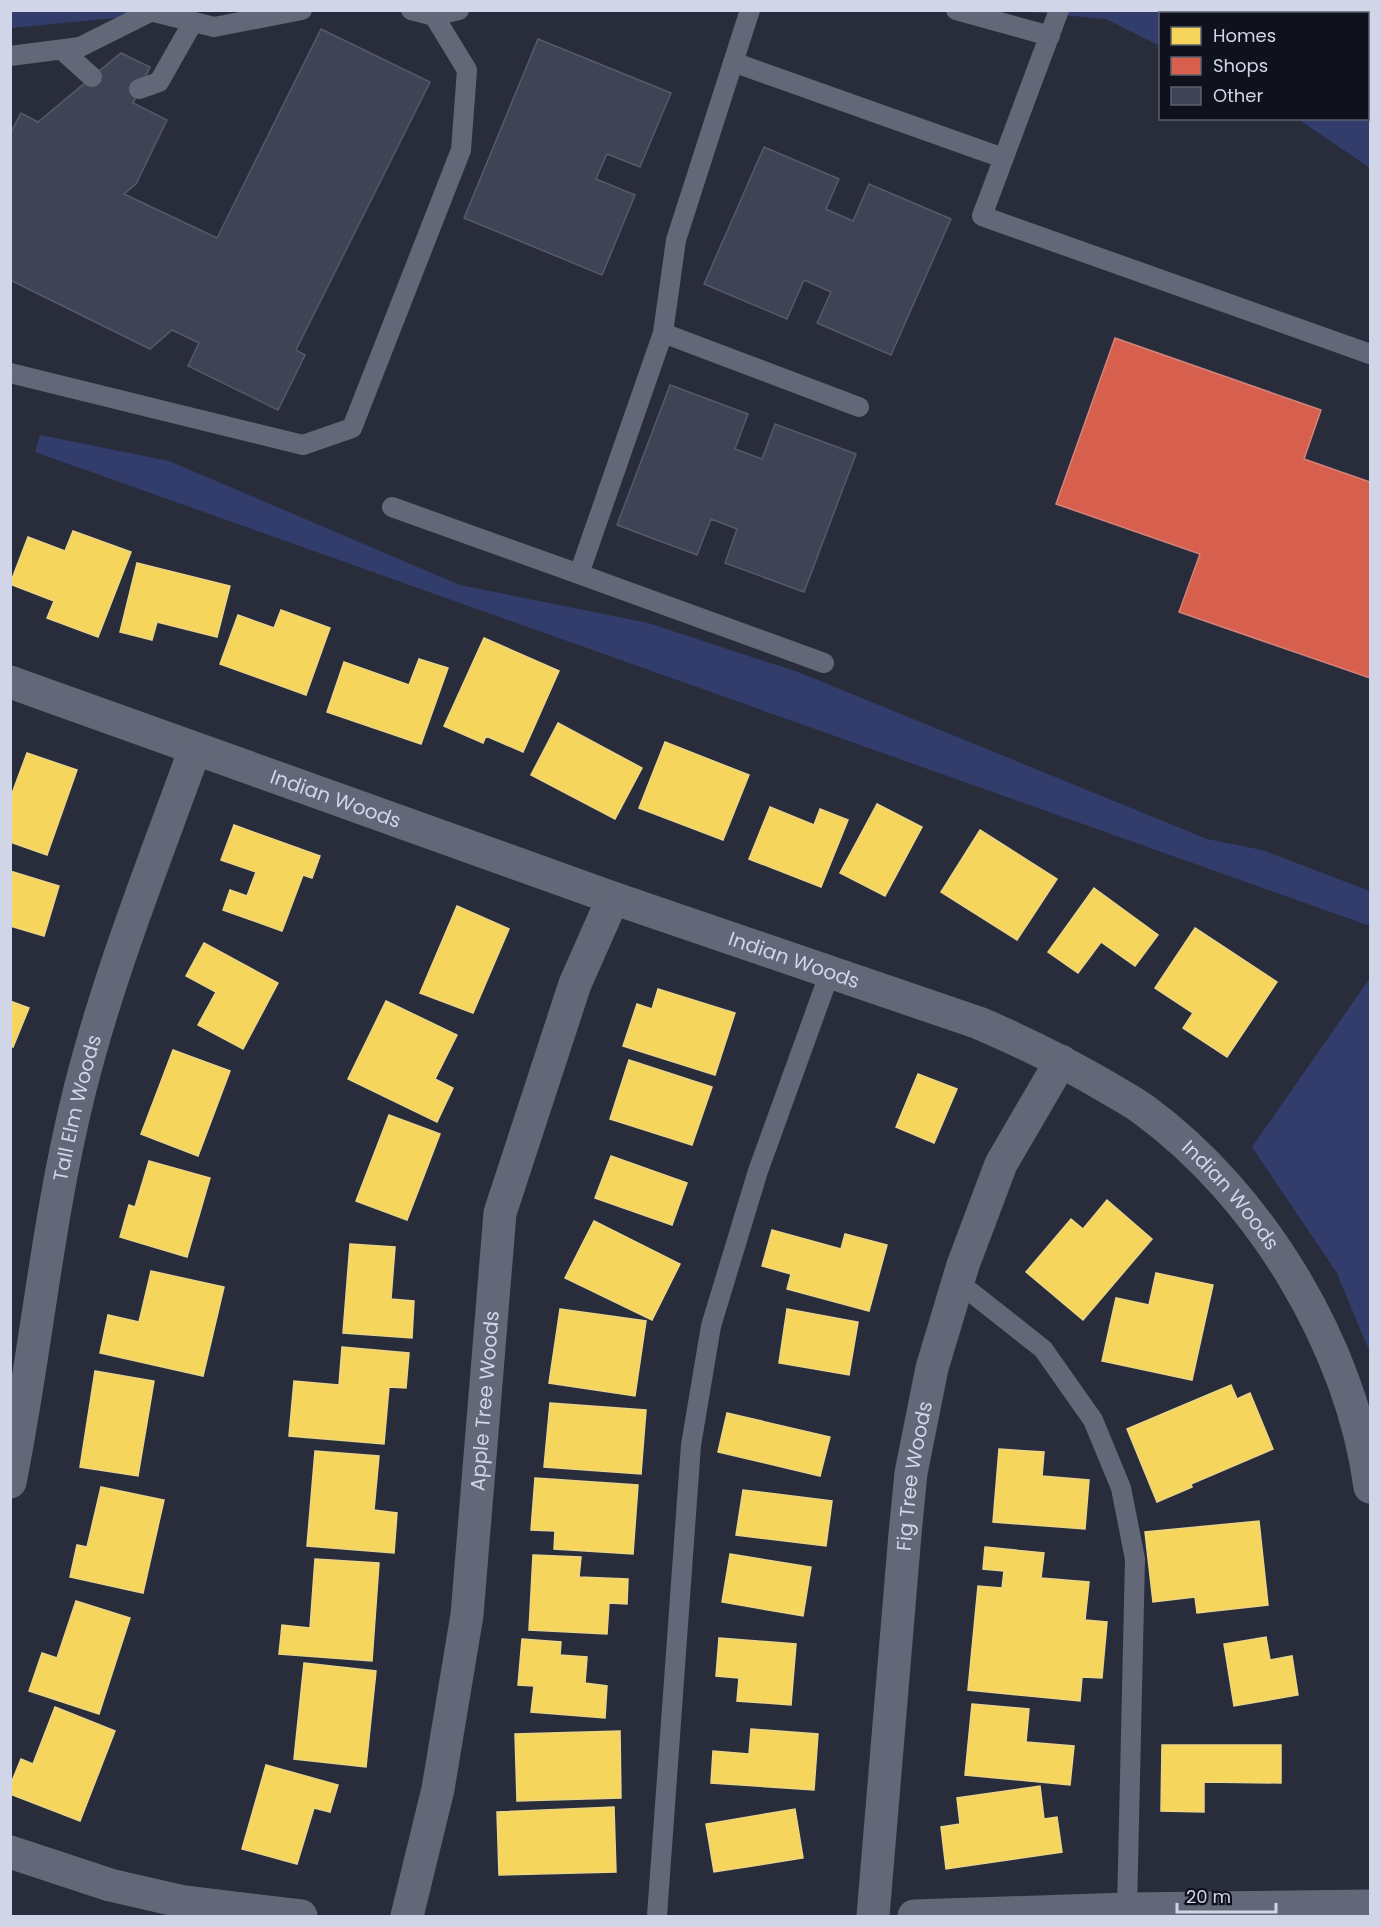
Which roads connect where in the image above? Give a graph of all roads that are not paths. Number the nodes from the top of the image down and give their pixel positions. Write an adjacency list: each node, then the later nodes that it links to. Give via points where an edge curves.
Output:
1 (302, 10): 9 (lane, via 214,27)
2 (411, 10): 8 (lane)
3 (459, 10): 8 (lane)
4 (750, 10): 13 (lane)
5 (956, 10): 10 (lane)
6 (1059, 10): 10 (lane)
7 (154, 11): 9 (lane); 11 (lane, via 80,47)
8 (434, 16): 19 (lane, via 467,70 461,150 352,428 303,445)
9 (193, 22): 15 (lane, via 159,82)
10 (1050, 36): 16 (lane)
11 (62, 50): 12 (lane); 14 (lane)
12 (10, 56)
13 (733, 63): 16 (lane); 17 (lane, via 676,240)
14 (92, 77)
15 (139, 89)
16 (1003, 158): 18 (lane, via 982,216)
17 (663, 333): 20 (lane); 22 (lane)
18 (1371, 354)
19 (10, 373)
20 (859, 407)
21 (392, 507): 22 (lane)
22 (579, 573): 23 (lane)
23 (824, 663)
24 (10, 682): 25 (street, Indian Woods)
25 (195, 748): 26 (street, Indian Woods); 30 (street, Tall Elm Woods, via 99,1017 78,1095 57,1195)
26 (613, 898): 27 (street, Indian Woods); 37 (street, Apple Tree Woods, via 575,984 500,1213 467,1615 438,1789)
27 (830, 972): 28 (street, Indian Woods, via 979,1023); 38 (lane, via 758,1171 711,1326 691,1445)
28 (1061, 1061): 29 (street, Fig Tree Woods, via 1001,1164); 31 (street, Indian Woods, via 1144,1109 1192,1150 1274,1246 1307,1300 1334,1357 1355,1416)
29 (958, 1282): 35 (lane, via 1043,1349 1093,1420 1121,1488 1135,1558); 39 (street, Fig Tree Woods, via 932,1368 911,1473)
30 (10, 1482)
31 (1370, 1482): 32 (street, Indian Woods)
32 (1371, 1487)
33 (10, 1852): 36 (street, via 110,1885 184,1902)
34 (1371, 1906): 35 (street)
35 (1127, 1909): 40 (street)
36 (301, 1917)
37 (406, 1917)
38 (657, 1917)
39 (873, 1917)
40 (914, 1917)

